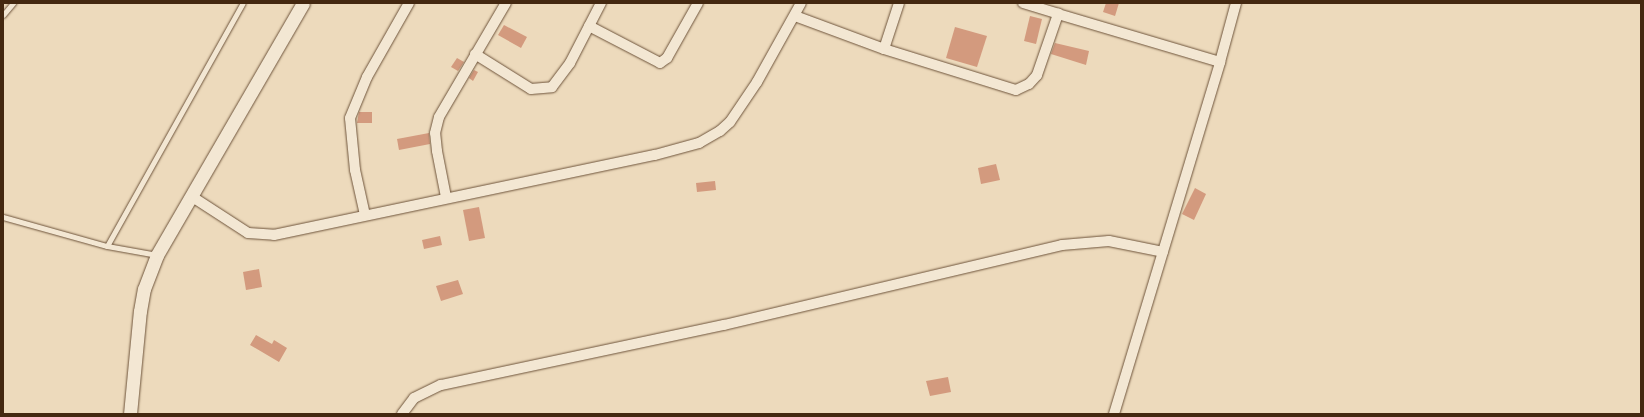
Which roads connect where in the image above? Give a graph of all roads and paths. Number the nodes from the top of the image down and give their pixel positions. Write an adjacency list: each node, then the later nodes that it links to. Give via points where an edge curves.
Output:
1 (13, 3): 13 (lane)
2 (243, 3): 23 (lane)
3 (303, 3): 19 (street)
4 (409, 3): 21 (street, via 367,76 350,118 355,170)
5 (506, 3): 17 (street)
6 (601, 3): 15 (street)
7 (698, 3): 15 (street, via 667,58 660,63)
8 (801, 3): 14 (street)
9 (898, 3): 16 (street)
10 (1023, 3): 12 (street)
11 (1236, 3): 18 (street)
12 (1058, 14): 16 (street, via 1036,75 1029,84 1016,90); 18 (street)
13 (3, 15)
14 (795, 16): 16 (street); 20 (street, via 757,82 730,122 711,137 699,143 655,155)
15 (589, 26): 17 (street, via 561,78 556,85 547,89 531,89)
16 (884, 49)
17 (475, 54): 20 (street, via 440,117 435,133)
18 (1220, 62): 24 (street)
19 (191, 196): 21 (street, via 255,235 284,234); 25 (street)
20 (446, 197): 21 (street)
21 (365, 215)
22 (3, 217): 23 (lane)
23 (107, 246): 25 (lane)
24 (1163, 252): 27 (street, via 1110,241 1062,245 724,325 441,384 414,398); 28 (street)
25 (157, 255): 26 (street, via 144,289 140,311)
26 (130, 414)
27 (402, 414)
28 (1114, 414)

